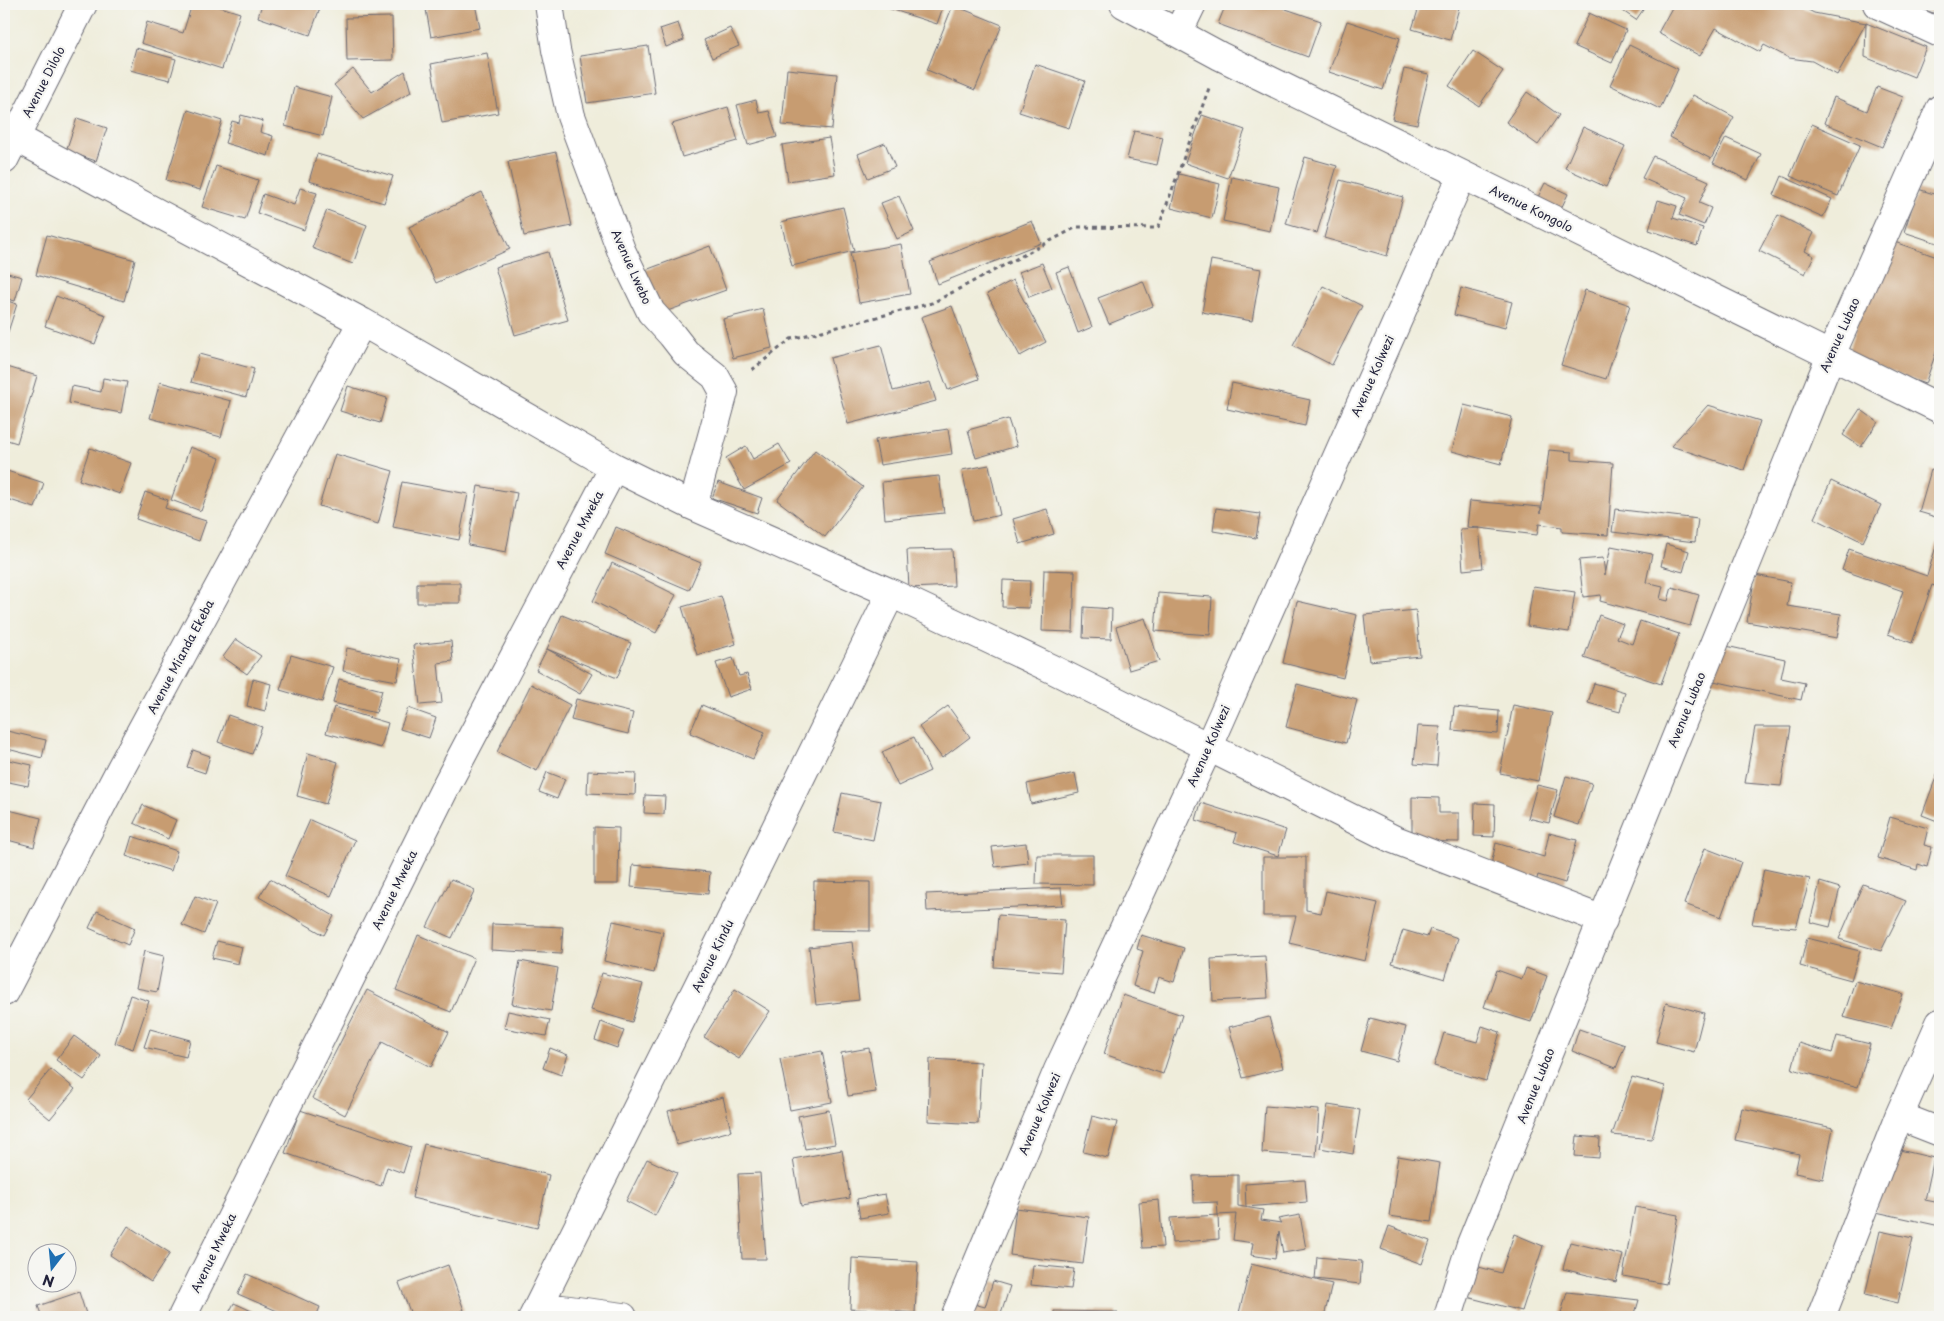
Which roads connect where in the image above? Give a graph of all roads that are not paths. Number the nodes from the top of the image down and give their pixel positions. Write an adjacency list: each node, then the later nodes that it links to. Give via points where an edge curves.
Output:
1 (84, 4): 9 (street, Avenue Dilolo)
2 (549, 4): 15 (street, Avenue Lwebo, via 571,116 622,250 651,312 686,353 715,376 724,392)
3 (1124, 4): 6 (street, Avenue Kongolo)
4 (1192, 4): 6 (street)
5 (1877, 4): 7 (street)
6 (1178, 32): 10 (street, Avenue Kongolo, via 1220,56)
7 (1940, 33)
8 (1940, 109): 12 (street, Avenue Lubao)
9 (9, 148): 11 (street)
10 (1462, 175): 12 (street, Avenue Kongolo); 17 (street, Avenue Kolwezi)
11 (362, 322): 14 (street); 19 (street, Avenue Mianda Ekeba)
12 (1830, 355): 13 (street, Avenue Kongolo); 18 (street, Avenue Lubao)
13 (1940, 409)
14 (614, 467): 15 (street); 24 (street, Avenue Mweka, via 447,784)
15 (692, 506): 16 (street)
16 (892, 593): 17 (street); 23 (street, Avenue Kindu)
17 (1210, 746): 18 (street, via 1393,838); 26 (street, Avenue Kolwezi, via 1058,1070)
18 (1602, 920): 27 (street, Avenue Lubao, via 1471,1244)
19 (4, 992)
20 (1940, 1023): 21 (street)
21 (1899, 1116): 22 (street); 28 (street)
22 (1940, 1132)
23 (536, 1312): 25 (street)
24 (182, 1317)
25 (623, 1317)
26 (955, 1317)
27 (1448, 1317)
28 (1822, 1317)

